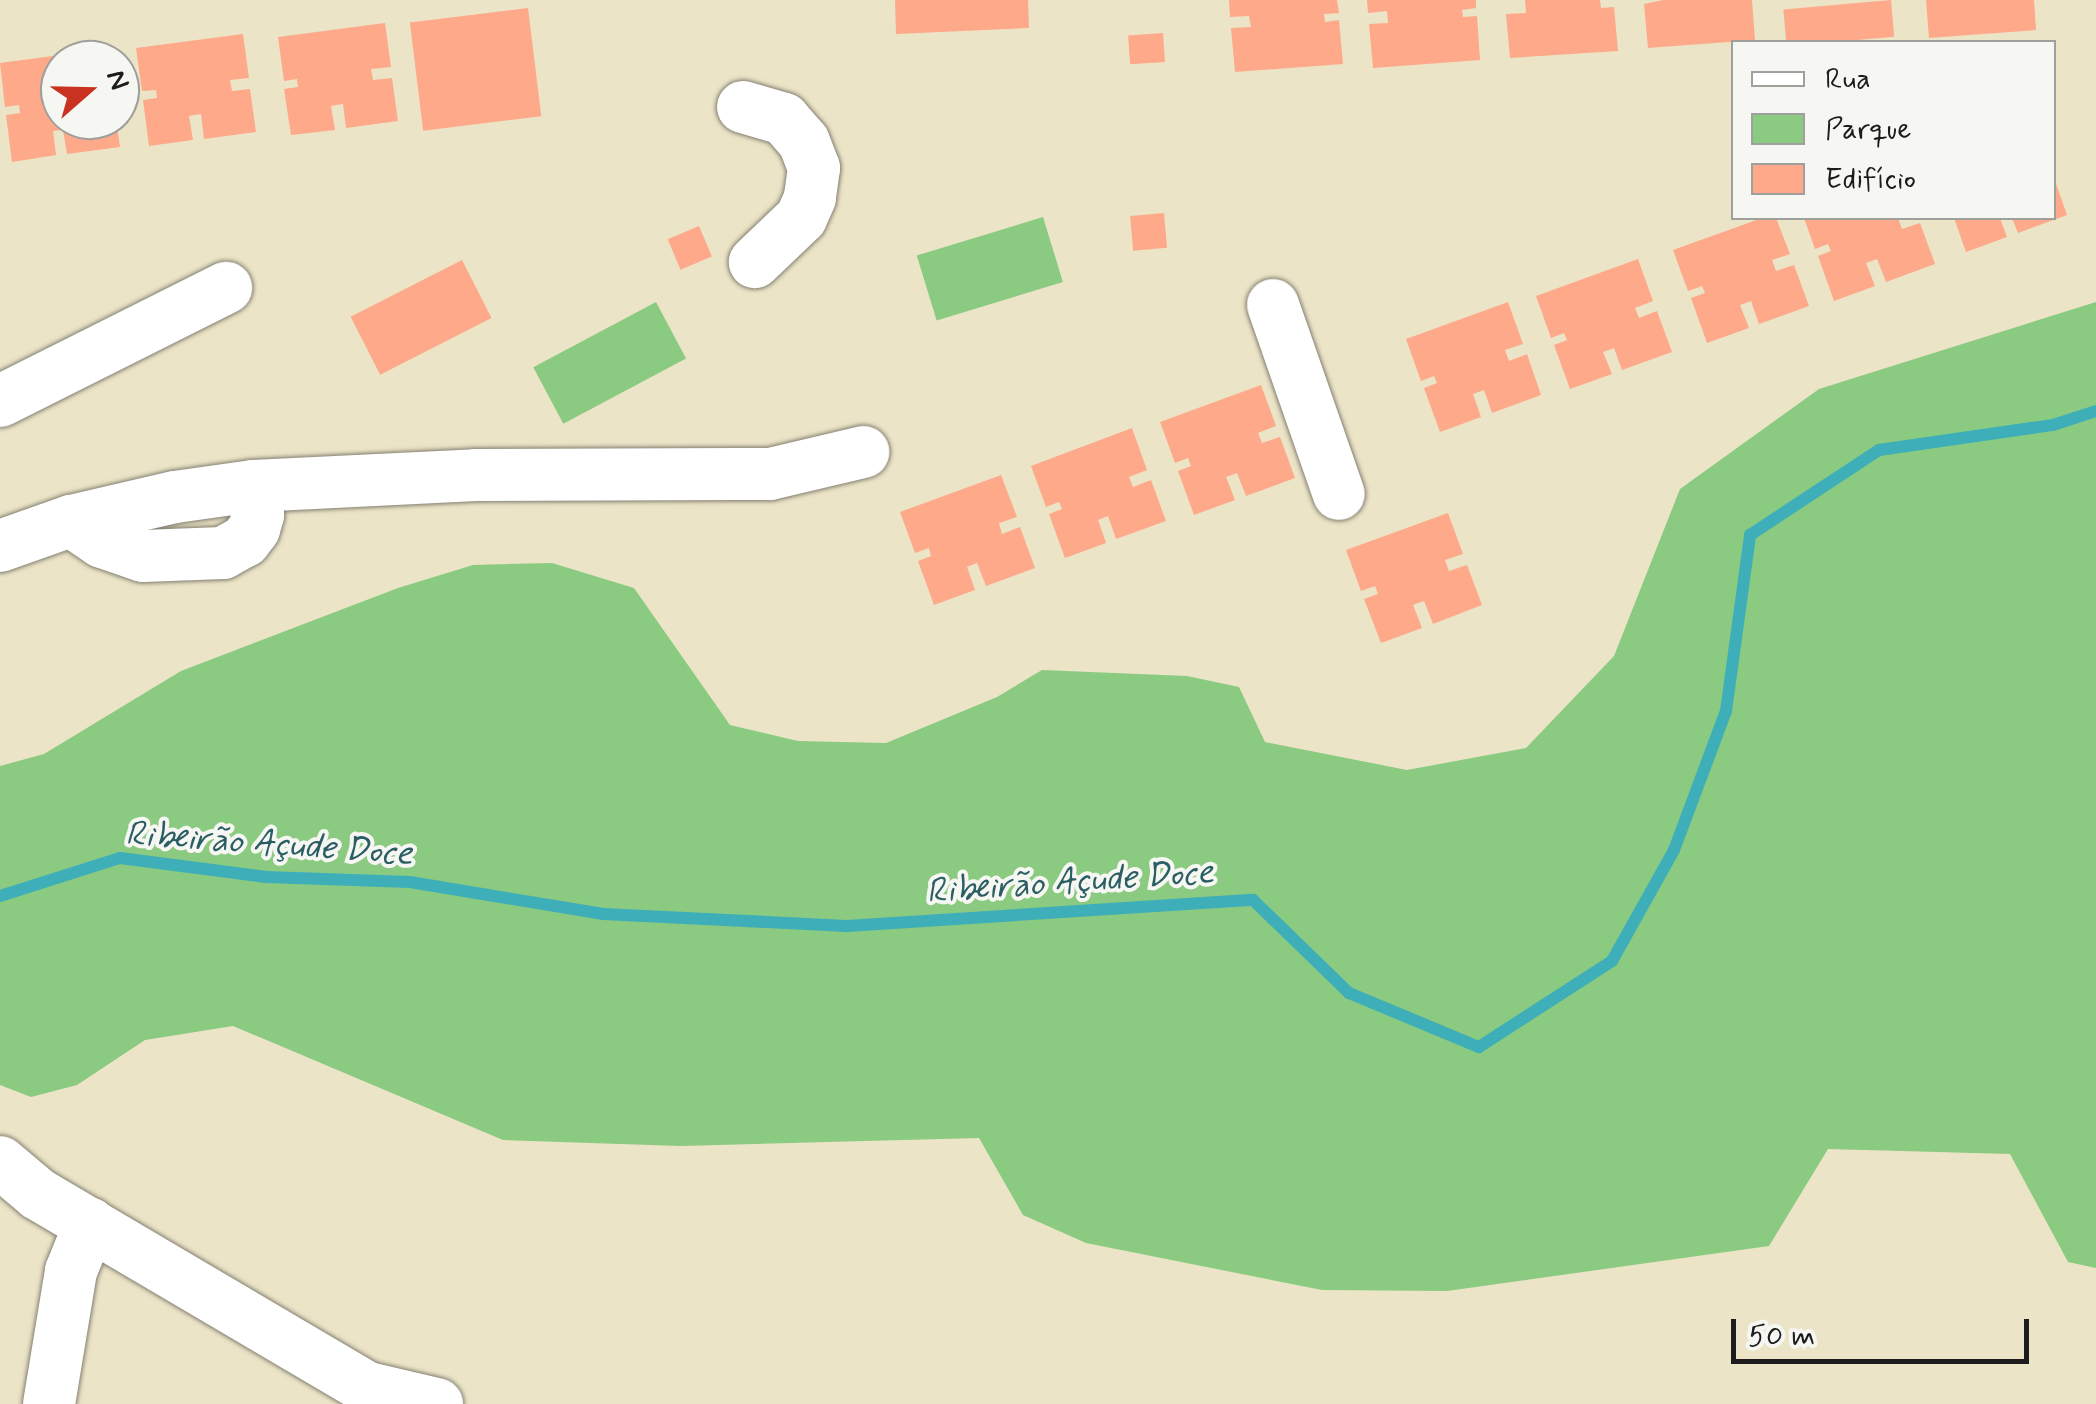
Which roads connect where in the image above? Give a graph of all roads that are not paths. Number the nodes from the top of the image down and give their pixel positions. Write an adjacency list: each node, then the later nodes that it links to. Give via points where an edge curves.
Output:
1 (744, 107): 2 (street, via 784,119 804,142 814,168 800,218)
2 (755, 262)
3 (226, 288): 5 (street)
4 (1273, 305): 7 (street)
5 (0, 401)
6 (862, 452): 8 (street, via 770,474 476,474 253,486 174,496)
7 (1339, 494)
8 (0, 546)
9 (9, 1187): 10 (street)
10 (90, 1224): 11 (street); 12 (street, via 71,1271)
11 (367, 1396): 13 (street)
12 (49, 1404)
13 (437, 1404)

